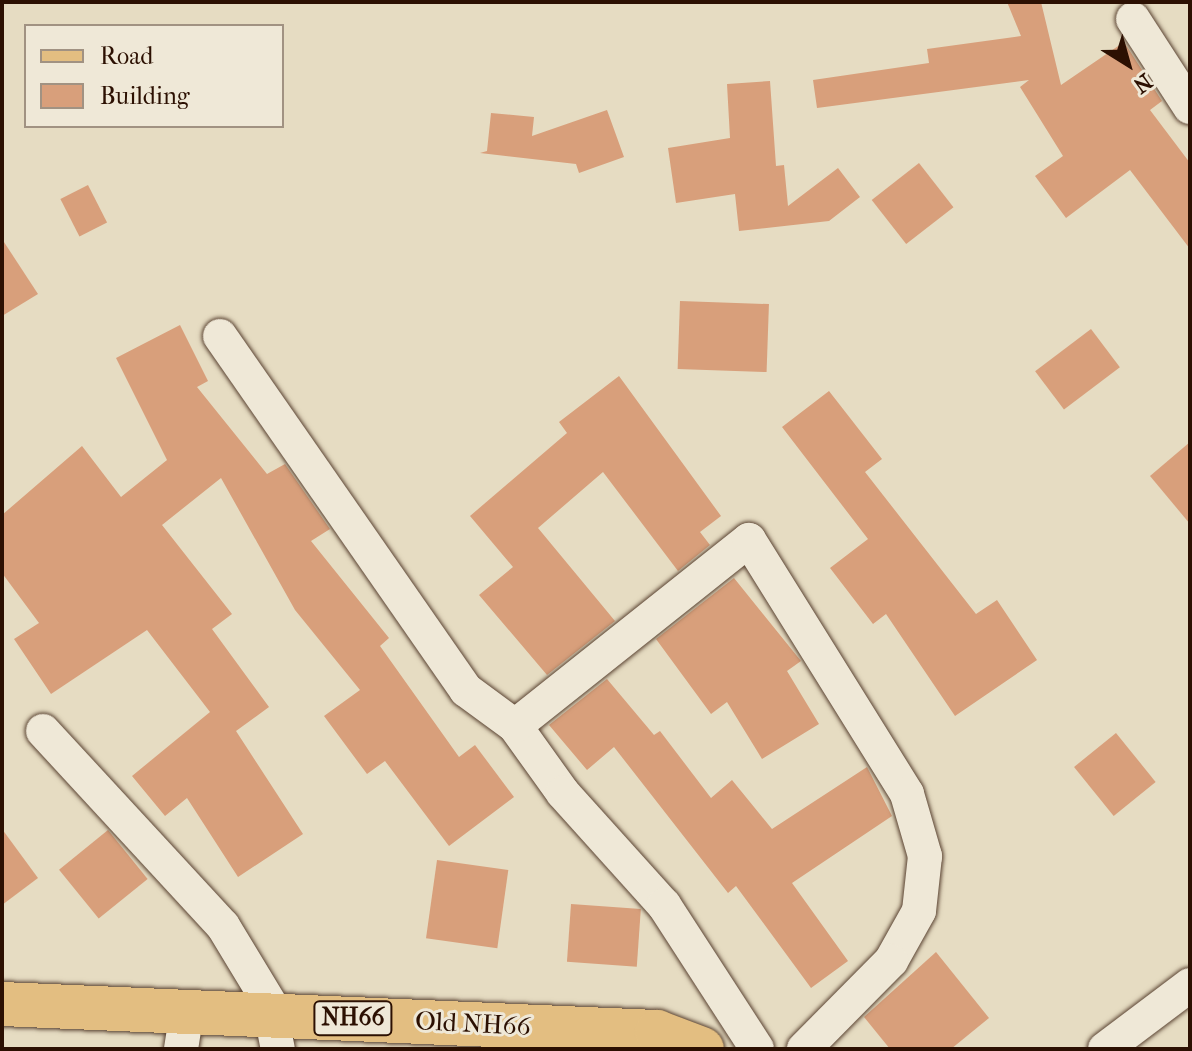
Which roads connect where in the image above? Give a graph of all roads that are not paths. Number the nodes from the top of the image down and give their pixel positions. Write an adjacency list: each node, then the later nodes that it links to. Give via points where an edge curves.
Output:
1 (1133, 19): 2 (street)
2 (1190, 107)
3 (220, 336): 4 (street, via 466,690)
4 (515, 726): 11 (street, via 563,793 664,905); 12 (street, via 749,540 907,794 925,856 919,911 891,961)
5 (43, 731): 8 (street, via 223,926)
6 (1190, 985): 13 (street)
7 (2, 1004): 9 (main road, Old NH66 / NH66)
8 (275, 1026): 9 (main road, Old NH66 / NH66); 10 (main road, Old NH66 / NH66, via 657,1032)
9 (184, 1030)
10 (702, 1049)
11 (757, 1049)
12 (804, 1049)
13 (1105, 1049)

